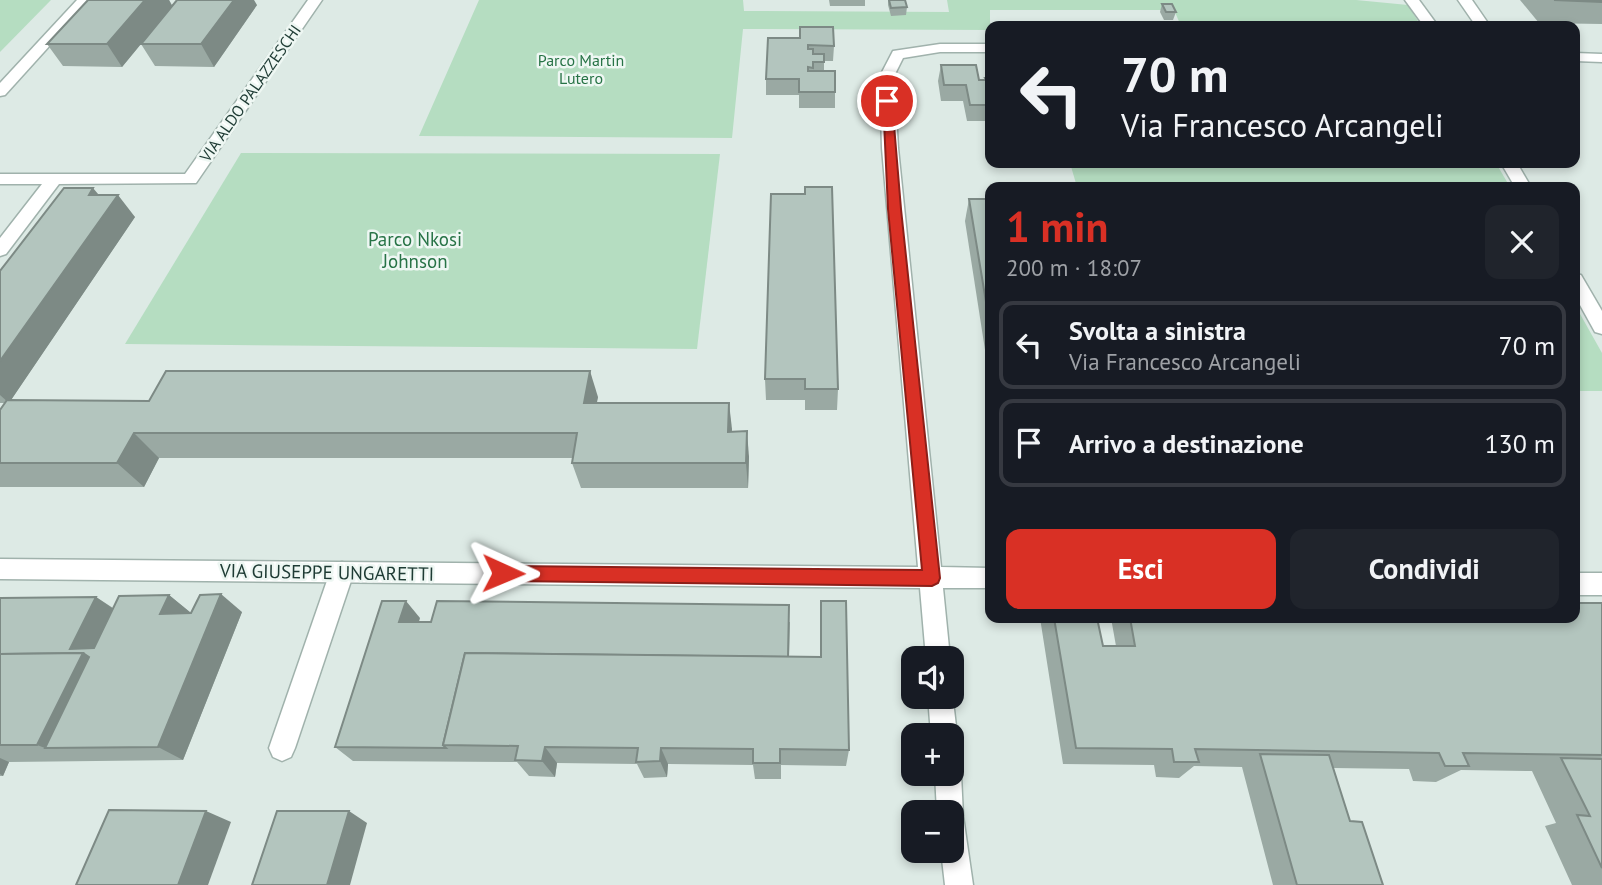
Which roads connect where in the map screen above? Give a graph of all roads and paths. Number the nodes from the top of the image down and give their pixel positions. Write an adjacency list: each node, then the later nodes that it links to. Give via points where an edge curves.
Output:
1 (85, 0): 10 (street)
2 (315, 0): 11 (street, VIA ALDO PALAZZESCHI, via 190,179)
3 (1412, 0): 5 (street)
4 (1465, 0): 6 (street)
5 (1427, 21)
6 (1480, 21)
7 (985, 48): 18 (street, via 898,54 887,76 892,176)
8 (1580, 57): 9 (street)
9 (1602, 58)
10 (0, 92)
11 (55, 178): 12 (street); 13 (street)
12 (0, 179)
13 (0, 250)
14 (1580, 289): 15 (street)
15 (1602, 327)
16 (0, 569): 17 (street, VIA GIUSEPPE UNGARETTI)
17 (342, 572): 18 (street, VIA GIUSEPPE UNGARETTI); 23 (street)
18 (932, 578): 19 (street, VIA GIUSEPPE UNGARETTI); 22 (street)
19 (985, 578)
20 (1580, 584): 21 (street)
21 (1602, 584)
22 (937, 646)
23 (282, 748)
24 (957, 863): 25 (street)
25 (959, 885)

